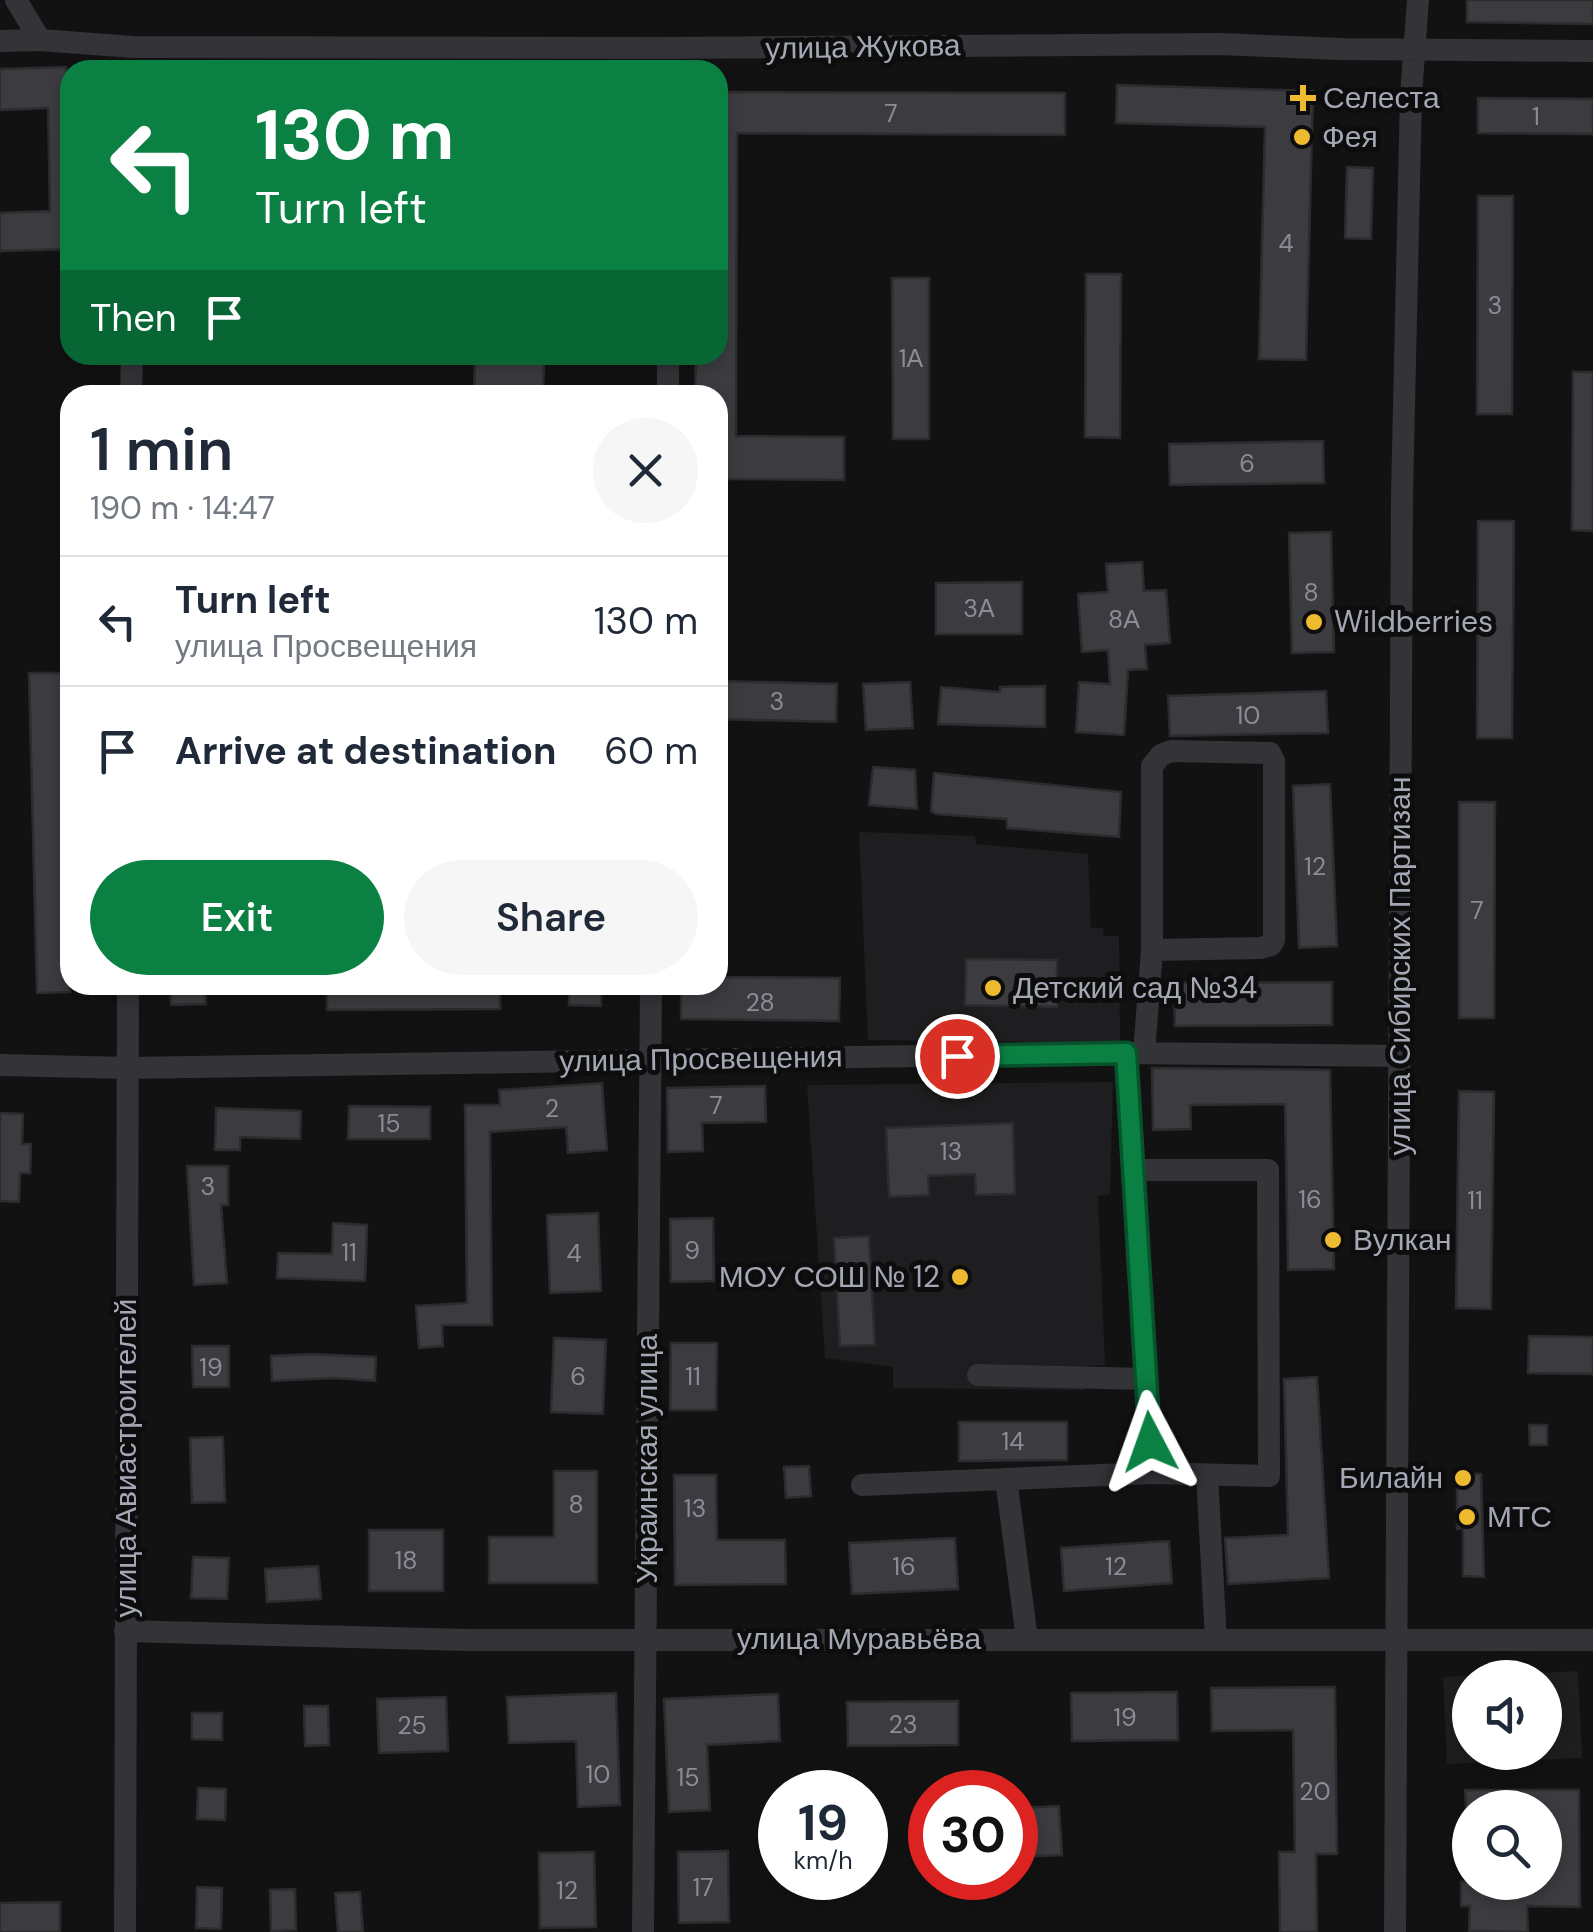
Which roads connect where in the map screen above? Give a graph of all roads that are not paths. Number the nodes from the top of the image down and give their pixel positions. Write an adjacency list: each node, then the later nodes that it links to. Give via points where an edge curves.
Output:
1 (16, 0): 4 (street)
2 (1418, 0): 5 (street, улица Сибирских Партизан)
3 (0, 40): 4 (street, улица Жукова)
4 (40, 40): 7 (street, улица Жукова)
5 (1414, 48): 6 (street, улица Жукова); 8 (street, улица Жукова, via 1092,44); 13 (street, улица Сибирских Партизан, via 1402,495)
6 (1593, 51)
7 (133, 58): 8 (street, улица Жукова)
8 (664, 59)
9 (1152, 950): 9 (street, via 1152,766 1171,752 1270,753 1274,940 1261,948); 12 (street)
10 (128, 995): 16 (street, улица Авиастроителей)
11 (651, 995): 14 (street, Украинская улица)
12 (1135, 1053): 13 (street, улица Просвещения); 14 (street, улица Просвещения); 17 (street)
13 (1402, 1056): 25 (street, улица Сибирских Партизан)
14 (650, 1060): 16 (street, улица Просвещения); 27 (street, Украинская улица)
15 (0, 1065): 16 (street, улица Просвещения)
16 (128, 1068): 24 (street, улица Авиастроителей)
17 (1133, 1170): 19 (street); 21 (street, via 1268,1170 1269,1476)
18 (978, 1375): 19 (street)
19 (1146, 1379): 20 (street)
20 (1152, 1473): 21 (street); 22 (street)
21 (1207, 1474): 28 (street)
22 (1006, 1479): 23 (street); 26 (street)
23 (862, 1485)
24 (125, 1631): 27 (street, улица Муравьёва); 30 (street, улица Авиастроителей)
25 (1396, 1638): 28 (street, улица Муравьёва); 29 (street, улица Муравьёва); 32 (street, улица Сибирских Партизан)
26 (1027, 1639): 27 (street, улица Муравьёва); 28 (street, улица Муравьёва)
27 (648, 1640): 31 (street, Украинская улица)
28 (1216, 1640)
29 (1593, 1640)
30 (126, 1932)
31 (643, 1932)
32 (1395, 1932)

